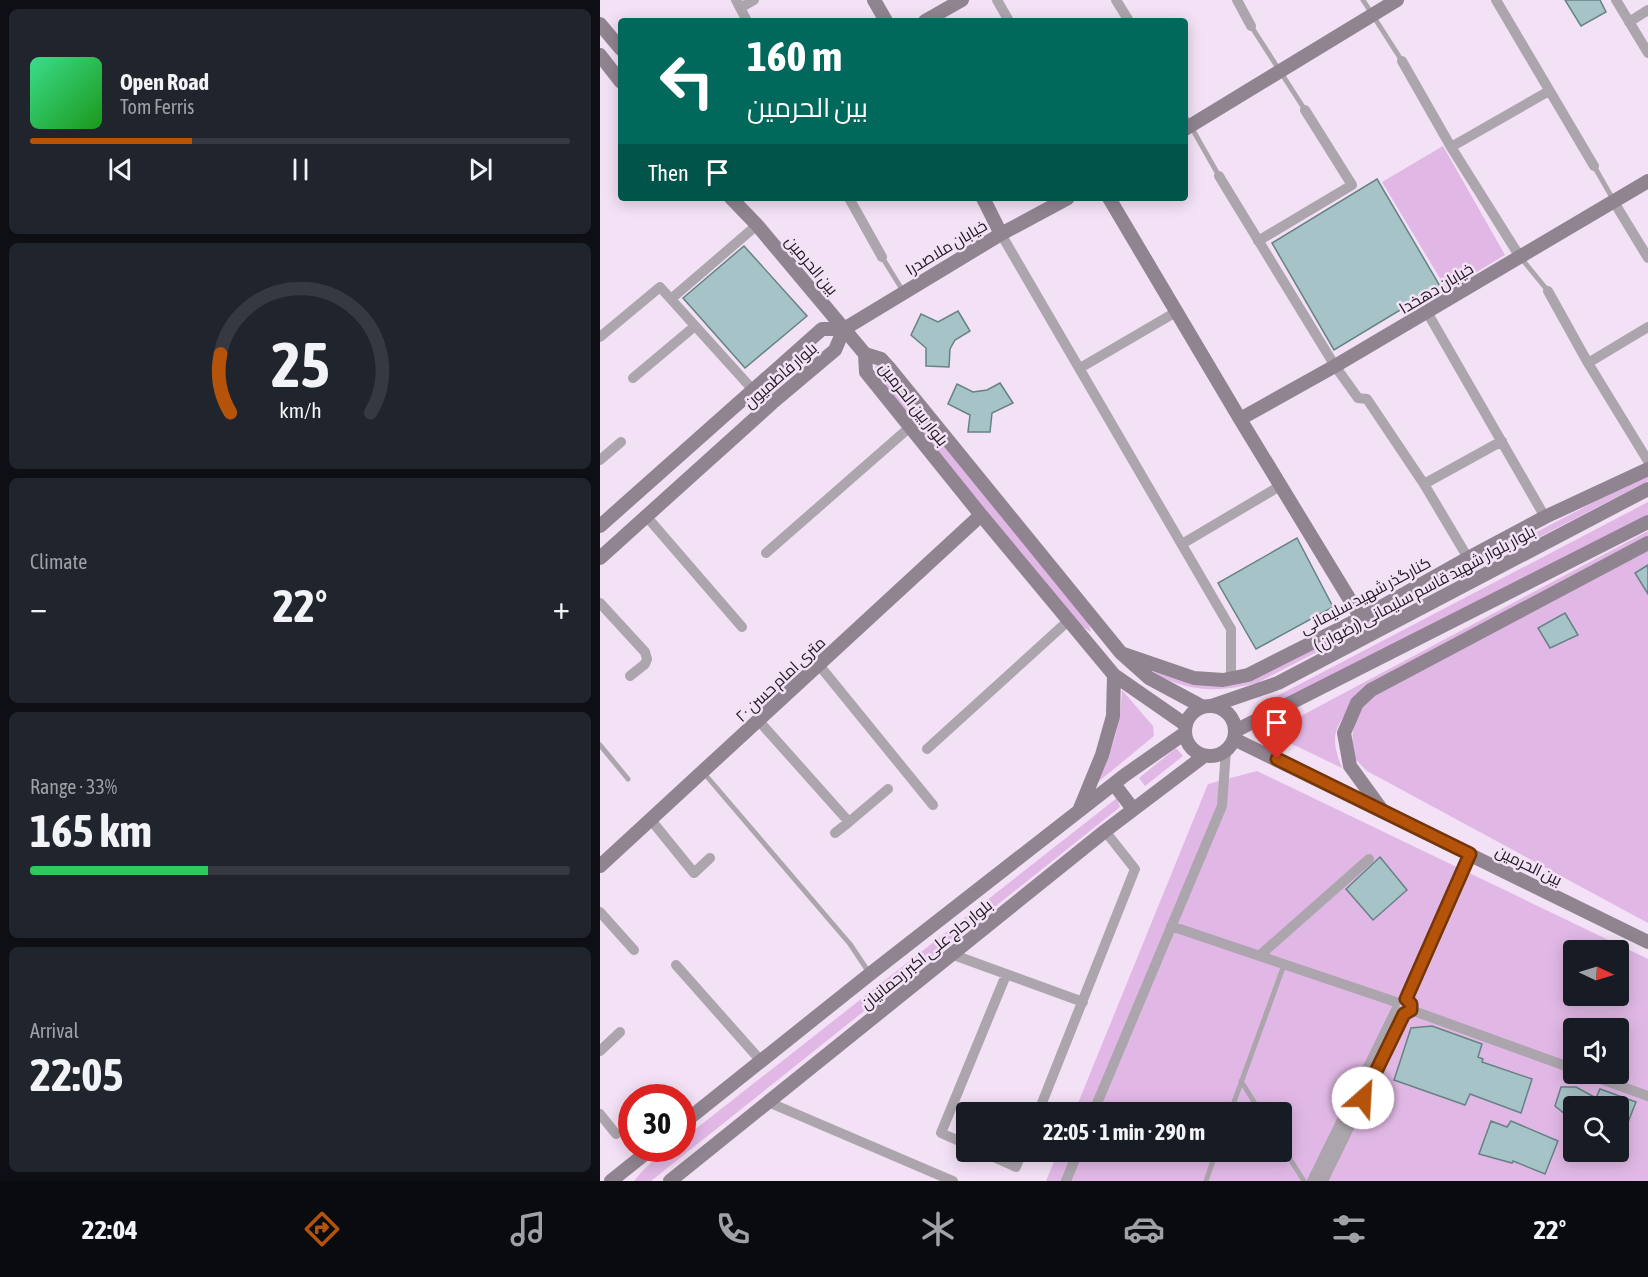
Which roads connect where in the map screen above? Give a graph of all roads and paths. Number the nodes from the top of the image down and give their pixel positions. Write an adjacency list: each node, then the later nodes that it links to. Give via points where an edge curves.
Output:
1 (754, 0): 11 (street)
2 (874, 0): 15 (main road)
3 (962, 0): 16 (main road)
4 (997, 0): 17 (street)
5 (1116, 0): 18 (street)
6 (1237, 0): 21 (street)
7 (1363, 0): 13 (lane)
8 (1397, 0): 13 (main road)
9 (1496, 0): 28 (street)
10 (1616, 0): 19 (street)
11 (738, 4): 14 (street)
12 (1648, 10): 19 (street)
13 (1372, 15): 25 (lane); 26 (main road)
14 (745, 18)
15 (884, 18)
16 (930, 18)
17 (1007, 18)
18 (1127, 18)
19 (1629, 22): 23 (street)
20 (600, 24): 22 (main road)
21 (1251, 26): 26 (lane)
22 (618, 45)
23 (1648, 53)
24 (600, 56): 27 (main road)
25 (1402, 61): 32 (street)
26 (1281, 72): 29 (lane); 30 (main road)
27 (618, 78)
28 (1549, 91): 32 (street); 33 (street)
29 (1305, 110): 44 (street, via 1352,185)
30 (1188, 123)
31 (1188, 126): 34 (lane)
32 (1451, 147): 46 (street)
33 (1594, 166): 41 (lane)
34 (1219, 176): 44 (street)
35 (1648, 181): 41 (main road, خیابان دهخدا)
36 (734, 201): 42 (main road, بین الحرمین)
37 (851, 201): 45 (street)
38 (984, 201): 43 (main road)
39 (1062, 201): 43 (main road, خیابان ملاصدرا)
40 (1111, 201): 51 (main road)
41 (1614, 202): 46 (main road, خیابان دهخدا); 47 (street)
42 (757, 225): 50 (street); 55 (main road, بین الحرمین)
43 (1001, 234): 48 (main road, خیابان ملاصدرا); 62 (street)
44 (1258, 241): 61 (street)
45 (882, 257): 48 (lane)
46 (1520, 257): 49 (lane); 52 (main road, خیابان دهخدا)
47 (1648, 258)
48 (903, 291): 55 (main road, خیابان ملاصدرا)
49 (1548, 291): 59 (street)
50 (671, 299): 53 (street); 56 (street, via 660,288)
51 (1176, 312): 62 (street); 65 (main road)
52 (1427, 312): 61 (main road, خیابان دهخدا); 67 (street)
53 (695, 326): 63 (street); 64 (street)
54 (1648, 327): 59 (street)
55 (844, 329): 57 (main road, بلوار فاطمیون, via 822,328); 58 (main road, بین الحرمین); 60 (main road, بلوار فاطمیون, via 835,350)
56 (600, 337)
57 (801, 348): 60 (main road, via 808,351); 64 (main road, بلوار فاطمیون)
58 (865, 354): 66 (main road, بلوار بین الحرمین, via 866,372); 89 (main road, بلوار بین الحرمین, via 881,359 890,369)
59 (1588, 363): 70 (street)
60 (817, 365): 76 (main road, بلوار فاطمیون)
61 (1335, 366): 65 (main road, خیابان دهخدا); 72 (street, via 1358,398 1367,399)
62 (1080, 368): 81 (street)
63 (633, 378)
64 (753, 390): 79 (main road, بلوار فاطمیون)
65 (1240, 419): 73 (main road)
66 (910, 428): 75 (main road, بلوار بین الحرمین); 82 (street)
67 (1502, 441): 72 (street); 77 (street)
68 (621, 442): 69 (street)
69 (600, 460)
70 (1648, 461)
71 (1648, 469): 77 (main road, کنارگذر شهید سلیمانی)
72 (1424, 484): 84 (street)
73 (1280, 486): 81 (street); 86 (main road)
74 (1648, 489): 96 (main road, بلوار بلوار شهید قاسم سلیمانی (رضوان ), via 1278,683)
75 (981, 515): 87 (main road, بلوار بین الحرمین); 92 (main road, ۲۰ متری امام حسن)
76 (647, 516): 83 (main road, بلوار فاطمیون); 88 (street)
77 (1545, 517): 84 (main road, کنارگذر شهید سلیمانی)
78 (1648, 522): 99 (main road)
79 (600, 526)
80 (1648, 543): 110 (main road, via 1379,685 1358,703 1344,733 1350,766)
81 (1182, 544): 95 (street, via 1231,629)
82 (766, 553)
83 (600, 558)
84 (1468, 558): 86 (main road, کنارگذر شهید سلیمانی)
85 (600, 603): 94 (street, via 645,652 645,664)
86 (1360, 618): 95 (main road, کنارگذر شهید سلیمانی, via 1248,675)
87 (1068, 621): 90 (main road, بلوار بین الحرمین); 101 (street)
88 (742, 627)
89 (1102, 630): 90 (main road); 91 (main road, بلوار بین الحرمین)
90 (1088, 644): 93 (main road, بلوار بین الحرمین)
91 (1121, 653): 95 (main road, کنارگذر شهید سلیمانی, via 1194,678); 96 (main road, بلوار بین الحرمین, via 1149,678)
92 (819, 665): 97 (main road, ۲۰ متری امام حسن); 107 (street)
93 (1114, 675): 98 (main road, بلوار بین الحرمین); 109 (main road, via 1113,716)
94 (630, 676)
95 (1231, 678)
96 (1207, 707): 98 (main road, via 1189,717); 99 (main road, via 1218,708 1230,717)
97 (759, 721): 103 (main road, ۲۰ متری امام حسن); 112 (street)
98 (1186, 729): 102 (main road, via 1191,747); 105 (main road, بلوار حاج علی اکبر رحمانیان)
99 (1232, 740): 102 (main road, via 1212,756); 110 (main road, بین الحرمین); 120 (street, via 1222,806)
100 (600, 745): 104 (lane)
101 (927, 749)
102 (1204, 756): 108 (main road, بلوار حاج علی اکبر رحمانیان)
103 (703, 772): 111 (main road, ۲۰ متری امام حسن); 127 (lane, via 850,944)
104 (628, 779)
105 (1114, 783): 108 (main road); 109 (main road, بلوار حاج علی اکبر رحمانیان)
106 (888, 789): 112 (street)
107 (933, 805)
108 (1133, 809): 113 (main road, بلوار حاج علی اکبر رحمانیان)
109 (1079, 811): 127 (main road, بلوار حاج علی اکبر رحمانیان)
110 (1383, 812): 115 (main road, بین الحرمین)
111 (651, 819): 116 (street, via 694,873); 118 (main road, ۲۰ متری امام حسن)
112 (849, 822): 114 (street)
113 (1105, 831): 123 (main road, بلوار حاج علی اکبر رحمانیان); 129 (street, via 1135,869)
114 (835, 833)
115 (1470, 854): 121 (main road, بین الحرمین); 130 (street)
116 (710, 858)
117 (1369, 859): 124 (street)
118 (600, 866)
119 (600, 912): 122 (street)
120 (1171, 927): 124 (street); 140 (street)
121 (1648, 942)
122 (634, 950)
123 (951, 954): 128 (street); 138 (main road, بلوار حاج علی اکبر رحمانیان)
124 (1259, 956): 126 (street)
125 (676, 965): 133 (street)
126 (1284, 965): 130 (street); 135 (lane)
127 (870, 974): 133 (main road, بلوار حاج علی اکبر رحمانیان)
128 (1006, 975): 129 (street); 146 (street, via 941,1133)
129 (1083, 1002): 139 (street)
130 (1402, 1007): 134 (street); 159 (street); 160 (street)
131 (620, 1032): 132 (street)
132 (600, 1051)
133 (761, 1061): 143 (main road, بلوار حاج علی اکبر رحمانیان)
134 (1563, 1065)
135 (1241, 1081): 141 (lane); 142 (lane)
136 (1615, 1084): 137 (street)
137 (1648, 1096)
138 (768, 1102): 154 (main road, بلوار حاج علی اکبر رحمانیان); 155 (street)
139 (1042, 1102)
140 (1098, 1102)
141 (1234, 1102)
142 (1254, 1102)
143 (696, 1113)
144 (600, 1114): 145 (street)
145 (616, 1134)
146 (956, 1140)
147 (635, 1162): 153 (main road)
148 (1005, 1162): 149 (street, via 1016,1167)
149 (1018, 1162)
150 (1074, 1162): 156 (street)
151 (1213, 1162): 157 (lane)
152 (1292, 1162): 158 (lane)
153 (611, 1181)
154 (670, 1181)
155 (953, 1181)
156 (1066, 1181)
157 (1206, 1181)
158 (1304, 1181)
159 (1312, 1181)
160 (1323, 1181)

